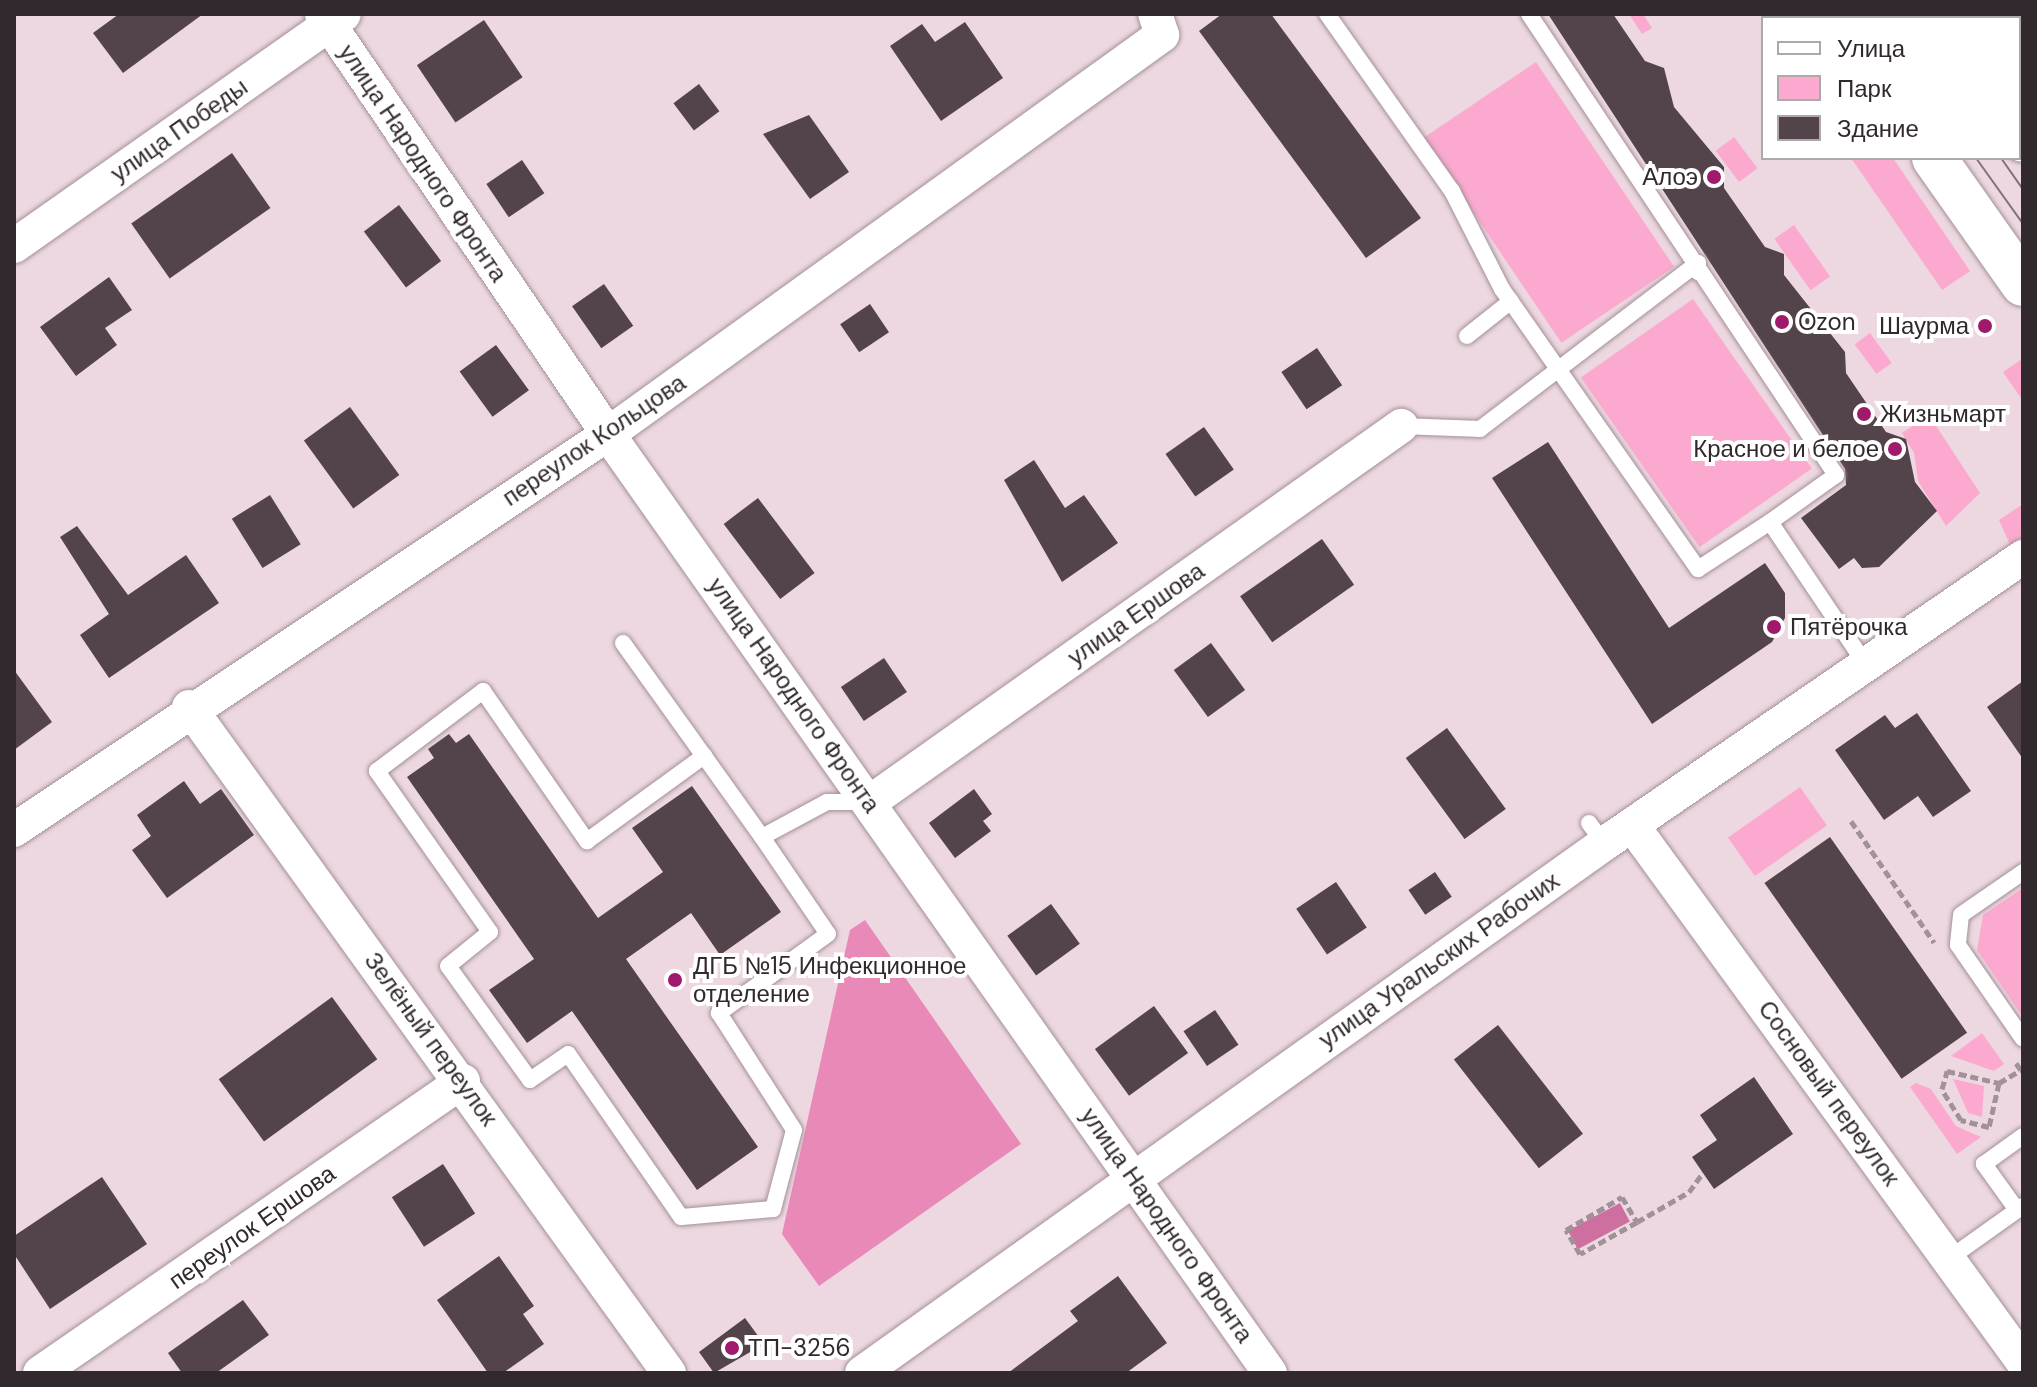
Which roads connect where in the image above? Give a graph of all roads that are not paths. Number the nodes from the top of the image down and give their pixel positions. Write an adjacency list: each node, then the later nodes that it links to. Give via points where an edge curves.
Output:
1 (1327, 14): 9 (lane, via 1452,191)
2 (1529, 14): 7 (lane)
3 (332, 18): 6 (street, улица Победы); 13 (street, улица Народного Фронта)
4 (1159, 25): 13 (street, переулок Кольцова)
5 (1935, 160): 8 (main road)
6 (14, 246)
7 (1698, 268): 11 (lane); 14 (lane, via 1836,475)
8 (2023, 284)
9 (1511, 301): 10 (lane); 11 (lane)
10 (1467, 336)
11 (1560, 367): 12 (lane, via 1480,429); 14 (lane, via 1698,569)
12 (1401, 426): 20 (street, улица Ершова)
13 (608, 434): 18 (street, переулок Кольцова); 20 (street, улица Народного Фронта)
14 (1770, 522): 17 (lane)
15 (2023, 557): 17 (street, улица Уральских Рабочих)
16 (623, 643): 19 (lane)
17 (1868, 668): 21 (street, улица Уральских Рабочих)
18 (189, 707): 22 (street, переулок Кольцова); 26 (street, Зелёный переулок)
19 (704, 756): 23 (lane); 23 (lane, via 587,841 483,691 377,771 490,932 448,966 530,1080 568,1054 681,1217 773,1209 794,1130 719,1013 828,934)
20 (870, 802): 23 (lane, via 827,802); 28 (street, улица Народного Фронта)
21 (1632, 825): 28 (street, улица Уральских Рабочих, via 1597,834); 30 (street, Сосновый переулок)
22 (14, 830)
23 (762, 837)
24 (2023, 872): 25 (lane, via 1961,915 1958,945)
25 (2023, 1039)
26 (463, 1081): 32 (street, переулок Ершова); 33 (street, Зелёный переулок)
27 (2023, 1136): 29 (lane, via 1984,1164)
28 (1134, 1175): 34 (street, улица Уральских Рабочих); 35 (street, улица Народного Фронта)
29 (2020, 1208): 30 (lane)
30 (1950, 1258): 31 (street, Сосновый переулок)
31 (2023, 1362)
32 (40, 1373)
33 (669, 1373)
34 (862, 1373)
35 (1270, 1373)

